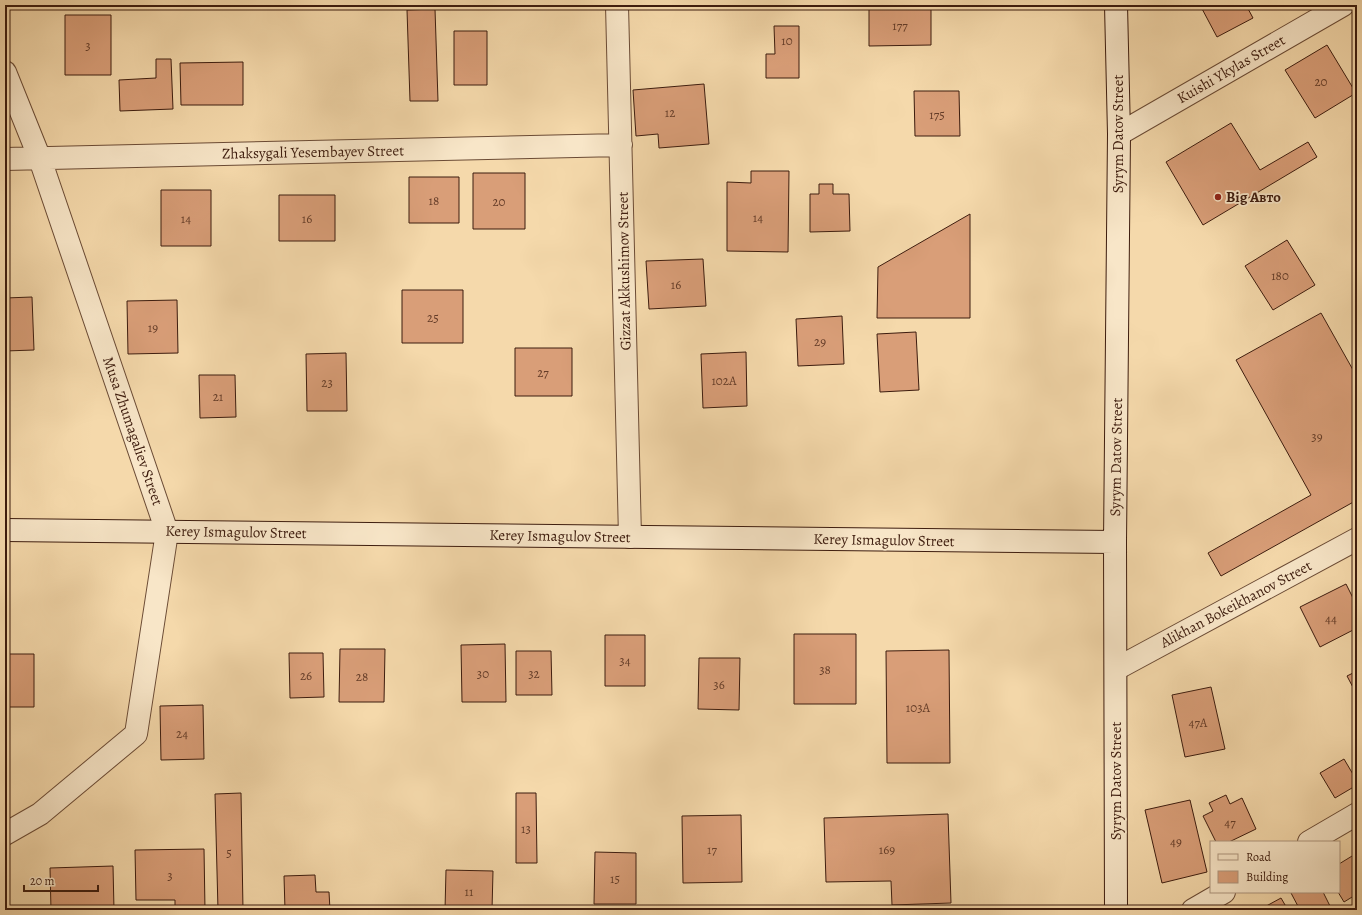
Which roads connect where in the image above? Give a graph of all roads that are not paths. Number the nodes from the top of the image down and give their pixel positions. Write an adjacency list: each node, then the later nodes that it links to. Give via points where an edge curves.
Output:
1 (617, 5): 6 (street, Gizzat Akkushimov Street)
2 (1116, 5): 5 (street, Syrym Datov Street)
3 (1342, 5): 5 (street, Kuishi Ykylas Street)
4 (5, 72): 8 (street, Musa Zhumagaliev Street)
5 (1119, 134): 13 (street, Syrym Datov Street)
6 (621, 145): 8 (street, Zhaksygali Yesembayev Street); 11 (street, Gizzat Akkushimov Street)
7 (5, 159): 8 (street, Zhaksygali Yesembayev Street)
8 (40, 159): 10 (street, Musa Zhumagaliev Street)
9 (5, 530): 10 (street, Kerey Ismagulov Street)
10 (167, 532): 11 (street, Kerey Ismagulov Street); 16 (street, Musa Zhumagaliev Street, via 136,734 40,814)
11 (630, 537): 13 (street, Kerey Ismagulov Street)
12 (1357, 538): 14 (street, Alikhan Bokeikhanov Street)
13 (1115, 542): 14 (street, Syrym Datov Street)
14 (1116, 669): 19 (street, Syrym Datov Street)
15 (1357, 814): 17 (street)
16 (5, 834)
17 (1311, 841)
18 (1222, 893): 20 (street)
19 (1116, 910)
20 (1193, 910)

